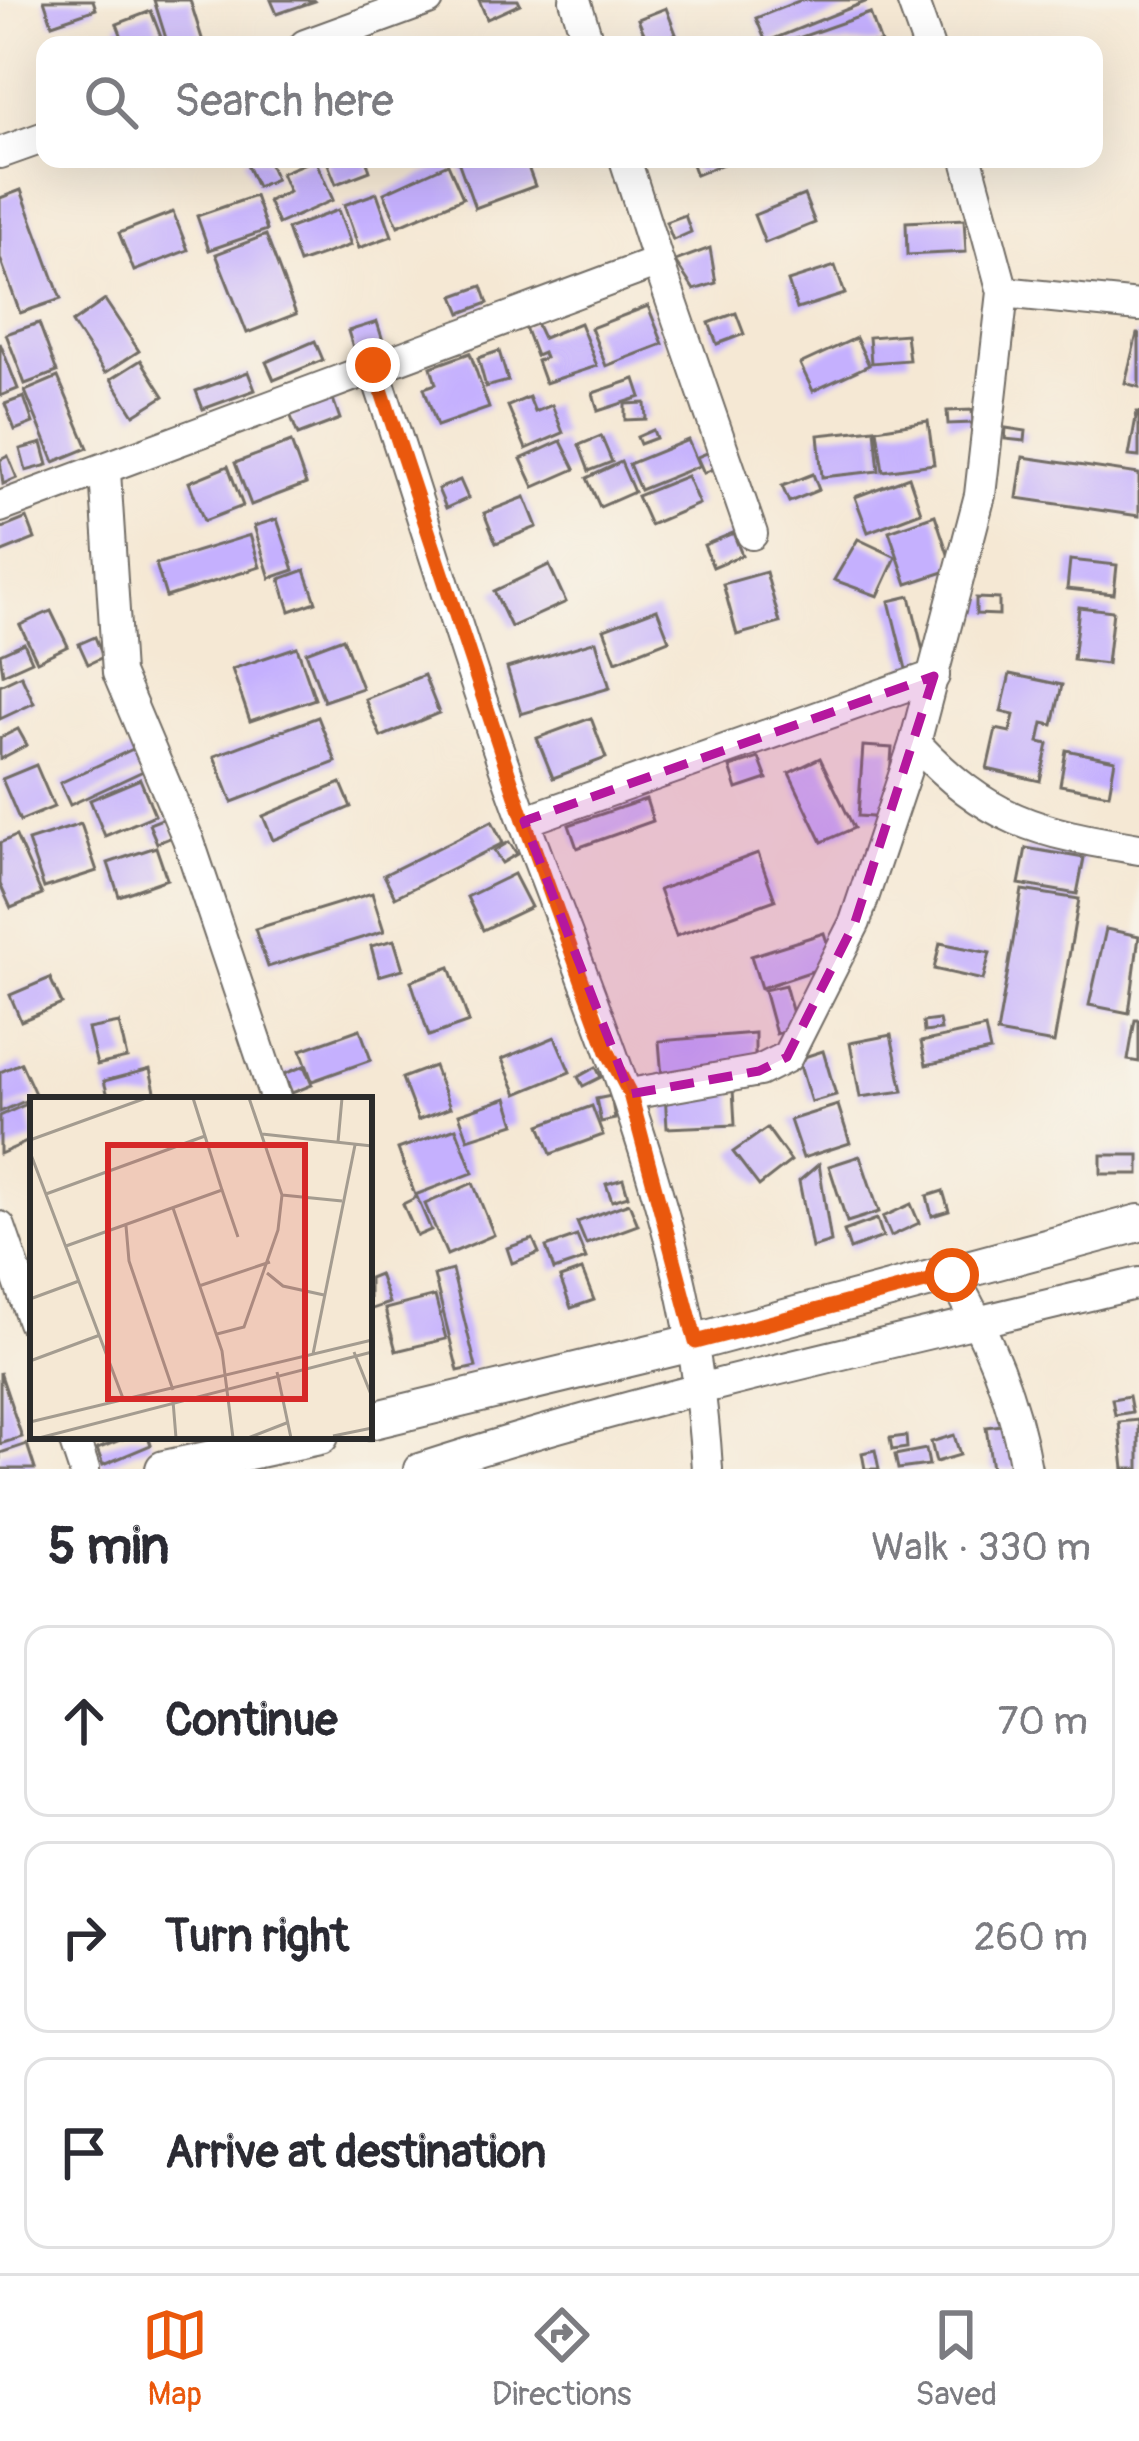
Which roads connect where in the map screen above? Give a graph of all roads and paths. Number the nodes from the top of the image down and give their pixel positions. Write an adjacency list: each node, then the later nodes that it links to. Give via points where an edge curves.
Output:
1 (428, 0): 4 (street)
2 (575, 0): 5 (street)
3 (912, 0): 6 (street)
4 (329, 36)
5 (586, 36)
6 (925, 36)
7 (36, 139): 8 (street)
8 (0, 153)
9 (628, 168): 11 (street)
10 (969, 168): 12 (street)
11 (658, 262): 14 (street); 17 (street)
12 (1003, 292): 13 (street); 18 (street, via 980,495)
13 (1139, 306)
14 (373, 365): 15 (street); 20 (street)
15 (104, 472): 16 (street); 23 (street, via 118,673 188,838)
16 (0, 507)
17 (752, 534)
18 (934, 676): 19 (street); 20 (street)
19 (915, 743): 21 (street, via 1009,820); 22 (street, via 855,922 787,1057 759,1071)
20 (524, 820): 22 (street)
21 (1139, 849)
22 (630, 1094): 30 (street)
23 (275, 1097)
24 (1139, 1223): 26 (street)
25 (0, 1227): 28 (street)
26 (952, 1275): 29 (street); 30 (street)
27 (1139, 1283): 29 (street)
28 (30, 1313)
29 (980, 1322): 31 (street); 39 (street, via 1017,1413)
30 (696, 1342): 31 (street); 32 (street)
31 (702, 1393): 37 (street, via 580,1417); 38 (street)
32 (372, 1415)
33 (74, 1439): 35 (street)
34 (306, 1439): 36 (street)
35 (85, 1469)
36 (164, 1469)
37 (419, 1469)
38 (707, 1469)
39 (1025, 1469)

